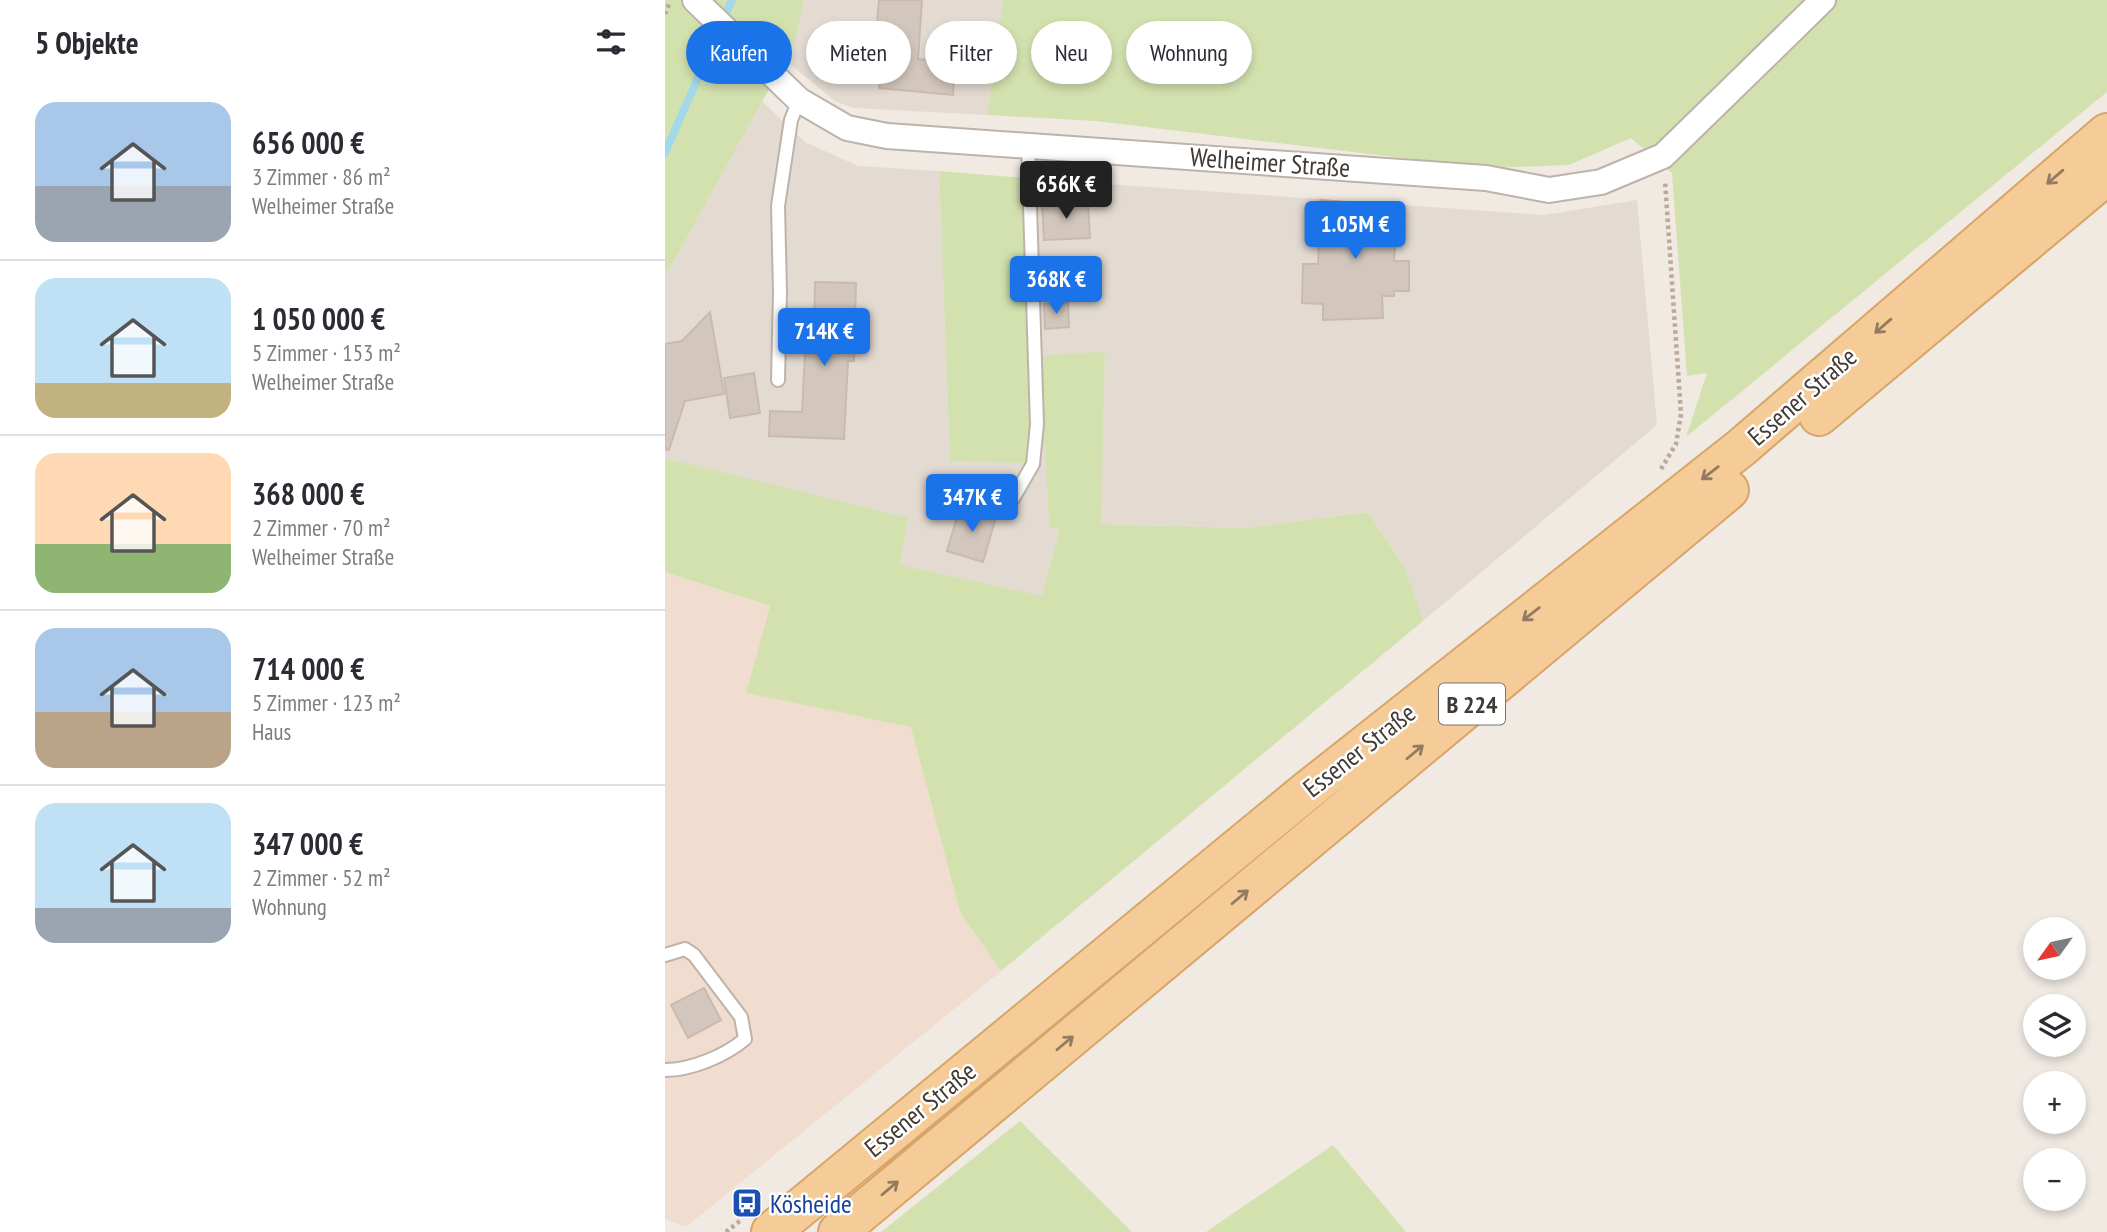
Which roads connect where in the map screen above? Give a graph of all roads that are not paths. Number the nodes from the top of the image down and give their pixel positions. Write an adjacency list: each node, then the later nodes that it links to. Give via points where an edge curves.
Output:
1 (695, 0): 3 (street, Welheimer Straße)
2 (1823, 0): 5 (street, Welheimer Straße, via 1663,156 1601,182 1549,190 1486,178)
3 (799, 100): 5 (street, Welheimer Straße, via 847,128 887,136); 7 (lane, via 791,120 778,206)
4 (2107, 132): 11 (main road, Essener Straße / B 224, one-way to 11, via 1742,447)
5 (1028, 144): 8 (lane, via 1037,424 1033,464)
6 (2107, 175): 12 (main road, Essener Straße / B 224, one-way to 6)
7 (778, 380)
8 (1011, 502)
9 (665, 955): 10 (lane, via 685,949 694,955 741,1017 745,1039 734,1049 680,1070)
10 (665, 1070)
11 (759, 1223)
12 (838, 1232)

